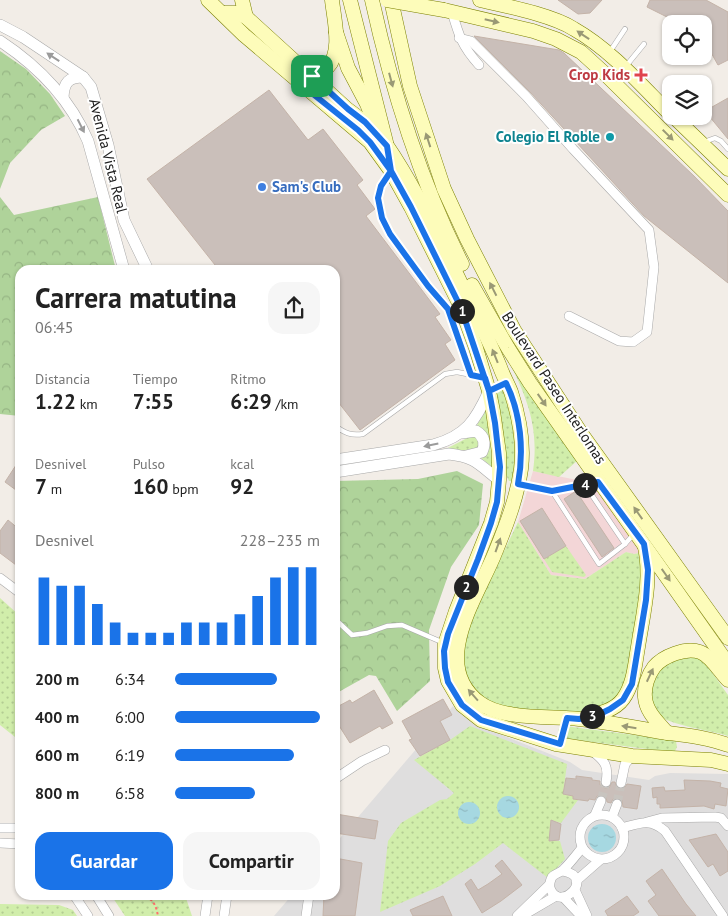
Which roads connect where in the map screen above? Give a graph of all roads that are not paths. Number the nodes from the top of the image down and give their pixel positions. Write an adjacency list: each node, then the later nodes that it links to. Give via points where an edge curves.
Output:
1 (208, 0): 11 (main road)
2 (242, 0): 12 (main road)
3 (332, 0): 15 (main road)
4 (350, 0): 27 (main road)
5 (372, 0): 51 (main road, Boulevard Paseo Interlomas, one-way to 51, via 394,90 413,148 455,251 508,348)
6 (387, 0): 10 (main road, bridge)
7 (391, 0): 61 (main road, Boulevard Paseo Interlomas, one-way to 7, via 581,433 514,330 444,189 410,86)
8 (480, 0): 9 (main road)
9 (501, 2): 19 (main road, one-way to 9, via 573,28)
10 (448, 11): 16 (street); 28 (main road, one-way to 28, via 556,38 581,52)
11 (223, 13): 12 (main road); 24 (main road)
12 (246, 17): 22 (main road)
13 (0, 25): 23 (street, Avenida Vista Real, one-way to 13)
14 (625, 29): 19 (lane)
15 (336, 32): 22 (main road, via 332,62); 27 (main road, via 348,68)
16 (459, 38): 20 (street); 41 (street, via 471,41 519,89 649,230 654,267 647,332 633,342 619,342)
17 (0, 41): 26 (street, Avenida Vista Real, via 30,62)
18 (644, 44): 21 (lane)
19 (608, 54): 21 (main road)
20 (479, 65)
21 (624, 69): 25 (main road)
22 (312, 76): 24 (main road); 30 (main road)
23 (83, 77): 26 (street, via 74,77 68,82); 40 (street, Avenida Vista Real, via 91,87 98,109 124,220)
24 (298, 82): 37 (main road, via 358,130)
25 (646, 91): 28 (main road); 29 (main road)
26 (63, 96): 39 (street, Avenida Vista Real, one-way to 39, via 81,123 88,141)
27 (371, 99): 30 (main road); 32 (main road); 34 (main road)
28 (636, 104): 38 (main road, one-way to 38)
29 (662, 106)
30 (348, 109): 32 (main road)
31 (682, 125): 33 (main road)
32 (378, 135): 34 (main road)
33 (701, 144): 35 (lane, via 715,138); 36 (main road)
34 (387, 146): 37 (main road); 43 (main road, one-way to 34, via 485,331 421,202)
35 (728, 149)
36 (728, 169)
37 (391, 171): 42 (lane, via 381,186 378,198 382,218 390,234 448,309); 44 (main road, via 461,308)
38 (728, 194)
39 (123, 265)
40 (146, 265)
41 (570, 316)
42 (471, 375): 44 (lane); 45 (lane, via 452,372 439,377 363,434 355,435)
43 (506, 383): 44 (main road); 52 (main road, via 519,424 522,459)
44 (487, 384): 46 (street, via 473,421); 50 (main road, via 499,453)
45 (340, 430)
46 (458, 435): 47 (street, via 476,430 483,437 482,452); 48 (street, one-way to 48, via 433,445)
47 (464, 456): 49 (street, via 449,454); 50 (street, via 475,460)
48 (340, 459)
49 (340, 472)
50 (499, 480): 52 (main road); 62 (main road, via 491,523)
51 (598, 482): 53 (lane); 55 (main road, Boulevard Paseo Interlomas)
52 (518, 484): 54 (lane); 65 (main road, one-way to 52, via 523,716 487,708 472,696 460,676 458,664 460,634 495,554)
53 (585, 485): 54 (lane); 56 (lane)
54 (552, 491): 56 (lane, via 599,564)
55 (635, 532): 56 (lane); 57 (main road, Boulevard Paseo Interlomas)
56 (625, 544)
57 (644, 544): 63 (main road, Boulevard Paseo Interlomas, one-way to 63); 66 (main road, via 648,570 646,600 632,684 623,700 610,709)
58 (0, 578): 59 (street)
59 (15, 589)
60 (340, 624): 62 (lane, via 352,636 402,624)
61 (728, 638)
62 (445, 644): 69 (main road, via 448,682 462,705 481,720)
63 (728, 664)
64 (728, 680): 67 (main road, one-way to 64, via 655,720 645,699 645,687 654,666 676,654 699,652)
65 (555, 718): 66 (main road); 69 (main road, via 546,727)
66 (579, 719): 67 (main road, one-way to 66)
67 (667, 733): 68 (main road)
68 (684, 735): 70 (main road); 74 (main road)
69 (550, 741): 72 (main road)
70 (728, 745)
71 (385, 750): 76 (street)
72 (592, 750): 73 (main road); 77 (street, via 603,760 607,770)
73 (632, 756): 74 (main road); 78 (street, via 625,764)
74 (680, 759): 75 (main road)
75 (728, 764)
76 (340, 776)
77 (606, 782)
78 (621, 782)
79 (601, 801): 81 (street)
80 (617, 804): 82 (street)
81 (595, 816): 82 (street); 90 (street, via 585,822 580,831)
82 (612, 817): 87 (street)
83 (646, 822): 84 (street, via 662,818 715,816); 87 (street); 110 (street, via 665,831)
84 (728, 826)
85 (0, 828): 86 (street)
86 (15, 828)
87 (622, 828): 91 (street, via 624,841 618,852)
88 (0, 843): 89 (street)
89 (15, 844)
90 (582, 848): 91 (street); 92 (street)
91 (600, 860): 94 (street)
92 (563, 871): 93 (street, via 556,873); 94 (street, via 574,876)
93 (549, 885): 95 (street, via 551,891); 106 (street)
94 (576, 886): 95 (street, via 570,895); 109 (street)
95 (560, 897): 107 (street); 108 (street)
96 (77, 900): 101 (street)
97 (99, 900): 102 (street)
98 (207, 900): 103 (street)
99 (226, 900): 104 (street)
100 (308, 900): 105 (street)
101 (88, 916)
102 (109, 916)
103 (205, 916)
104 (224, 916)
105 (306, 916)
106 (518, 916)
107 (522, 916)
108 (581, 916)
109 (587, 916)
110 (723, 916)

